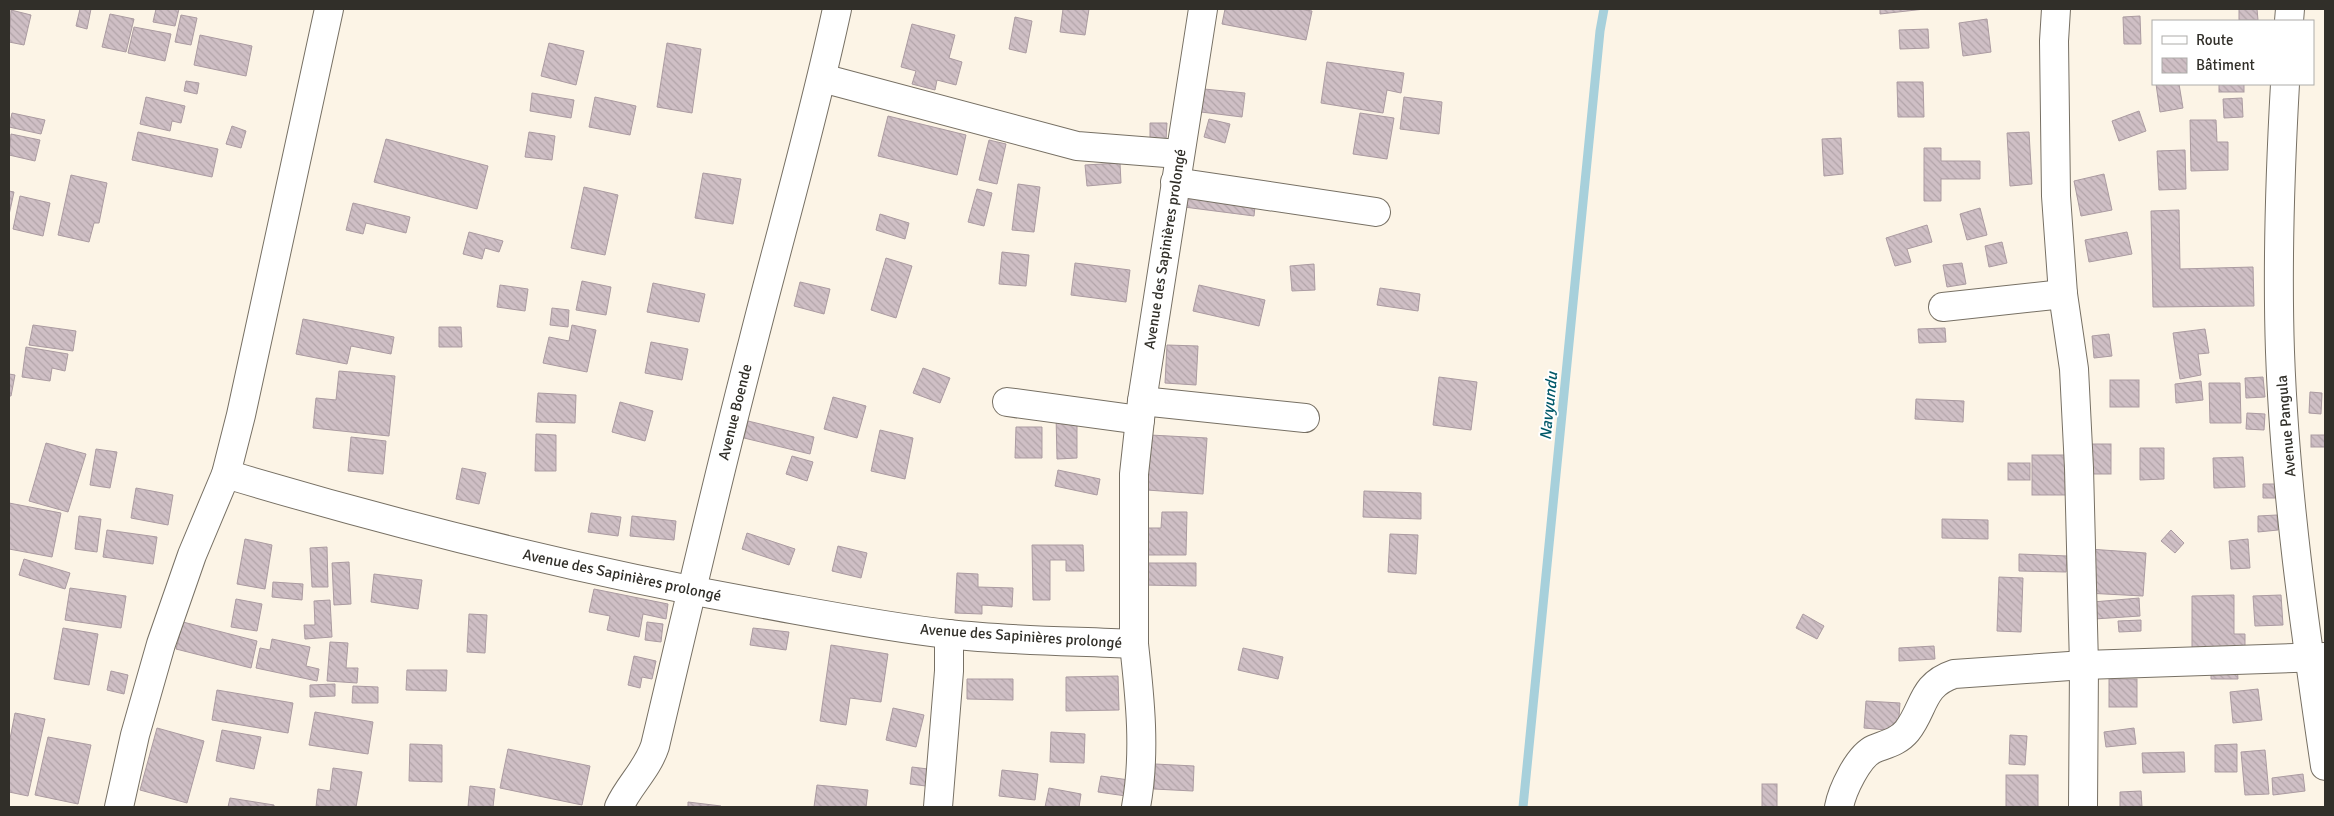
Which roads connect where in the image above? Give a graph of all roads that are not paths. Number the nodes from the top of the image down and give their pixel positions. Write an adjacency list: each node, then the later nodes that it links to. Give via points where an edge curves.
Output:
1 (330, 9): 15 (street)
2 (837, 9): 5 (street, Avenue Boende)
3 (1203, 9): 7 (street, Avenue des Sapinières prolongé)
4 (2056, 9): 10 (street, via 2056,186)
5 (822, 78): 7 (street, via 1076,146); 16 (street, Avenue Boende)
6 (2285, 85): 19 (street, Avenue Pangula, via 2280,171 2280,352 2286,440)
7 (1179, 154): 8 (street, Avenue des Sapinières prolongé)
8 (1175, 182): 9 (street); 13 (street, Avenue des Sapinières prolongé)
9 (1376, 212)
10 (2063, 294): 11 (street); 20 (street, via 2074,369)
11 (1943, 307)
12 (1007, 402): 13 (street)
13 (1141, 410): 14 (street); 18 (street, Avenue des Sapinières prolongé, via 1134,474)
14 (1305, 418)
15 (226, 474): 16 (street, Avenue des Sapinières prolongé, via 330,505 503,549); 22 (street, via 192,555 161,644)
16 (691, 591): 17 (street, Avenue des Sapinières prolongé); 23 (street, Avenue Boende, via 650,760 629,787)
17 (949, 634): 18 (street, Avenue des Sapinières prolongé); 24 (street)
18 (1134, 644): 25 (street, via 1142,751)
19 (2317, 657): 20 (street); 21 (street, Avenue Pangula)
20 (2084, 665): 26 (street, via 1954,674 1939,680 1928,692 1908,730 1891,743 1864,756); 27 (street)
21 (2325, 766)
22 (119, 807)
23 (619, 807)
24 (938, 807)
25 (1136, 807)
26 (1839, 807)
27 (2083, 807)

